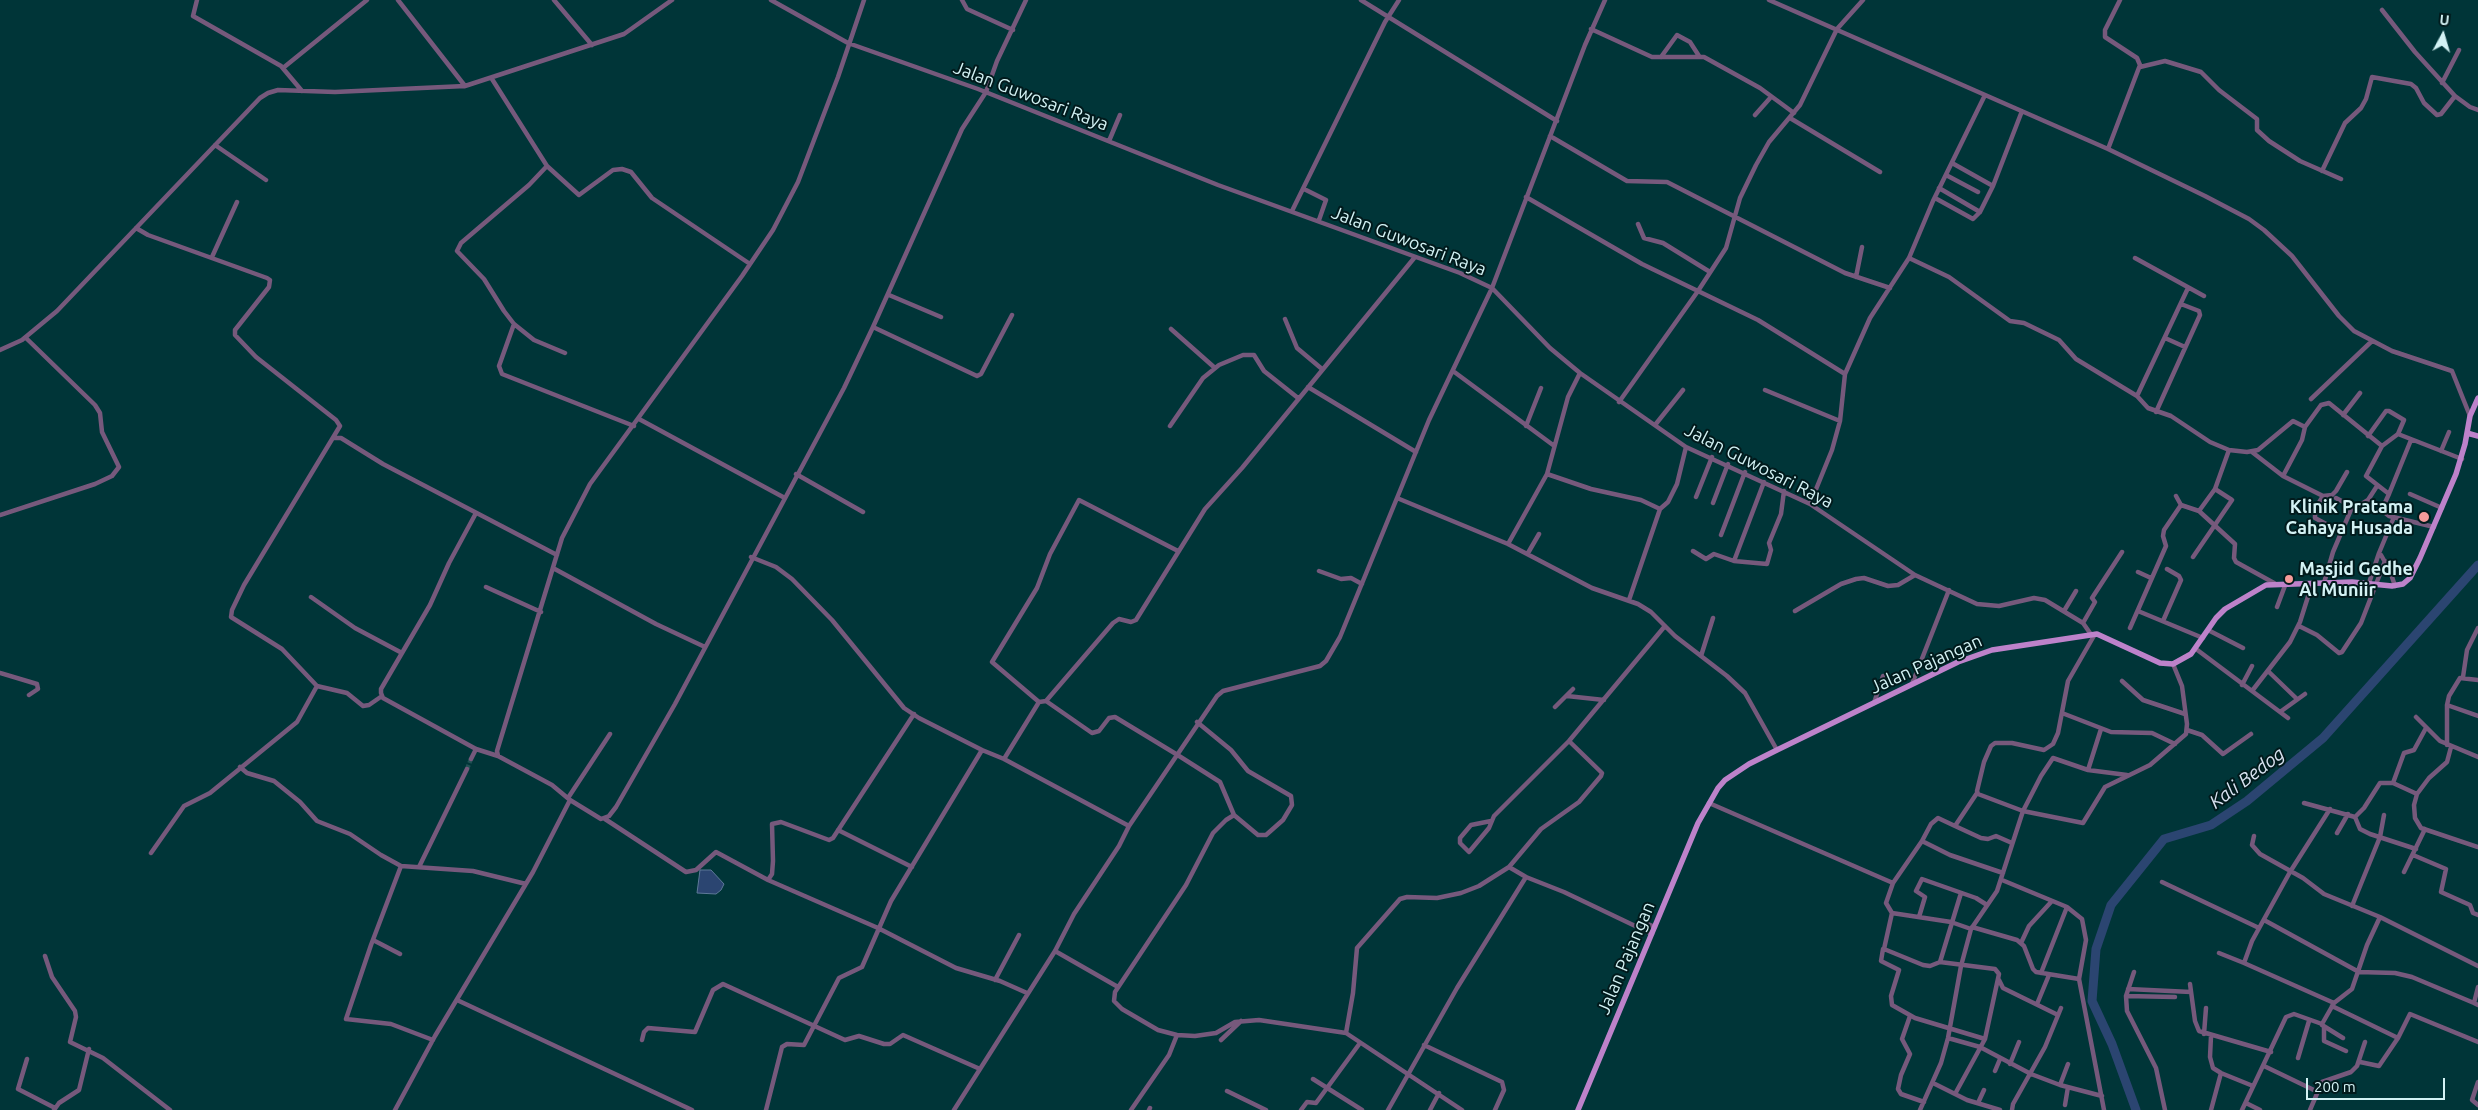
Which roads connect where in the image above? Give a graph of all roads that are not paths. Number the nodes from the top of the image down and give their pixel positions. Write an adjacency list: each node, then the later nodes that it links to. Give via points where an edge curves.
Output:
1 (197, 0): 28 (street, via 193,16)
2 (367, 0): 28 (street)
3 (398, 0): 31 (street)
4 (554, 0): 23 (street)
5 (672, 0): 23 (street, via 629,31)
6 (771, 0): 22 (street, Jalan Guwosari Raya)
7 (864, 0): 22 (street)
8 (962, 0): 21 (street, via 967,9)
9 (1026, 0): 21 (street)
10 (1361, 0): 18 (street)
11 (1399, 0): 18 (street)
12 (1605, 0): 19 (street)
13 (1769, 0): 16 (street)
14 (1863, 0): 20 (street)
15 (2120, 0): 27 (street, via 2105,30 2105,37 2137,58)
16 (1782, 2): 20 (street)
17 (2382, 10): 30 (street)
18 (1388, 17): 43 (street); 57 (street)
19 (1591, 29): 26 (street, via 1652,57); 43 (street)
20 (1837, 29): 34 (street); 39 (street)
21 (1013, 30): 33 (street)
22 (848, 43): 33 (street, Jalan Guwosari Raya); 73 (street, via 798,182 773,230)
23 (592, 45): 29 (street)
24 (2459, 50): 30 (street)
25 (1699, 56): 26 (street); 26 (street, via 1690,42 1677,35); 36 (street)
26 (1661, 57)
27 (2140, 67): 47 (street); 50 (street, via 2165,61 2201,72 2257,119 2257,130 2269,141)
28 (283, 68): 32 (street)
29 (492, 79): 31 (street); 49 (street)
30 (2442, 83): 35 (street)
31 (465, 86): 32 (street, via 405,91)
32 (302, 91): 46 (street, via 278,90 260,98)
33 (986, 92): 45 (street, Jalan Guwosari Raya); 80 (street, via 962,129)
34 (1985, 95): 38 (street); 48 (street)
35 (2455, 96): 37 (street); 50 (street, via 2437,115 2411,84 2372,77 2366,99 2345,123)
36 (1771, 97): 39 (street); 41 (street)
37 (2478, 110)
38 (2022, 111): 47 (street); 55 (street)
39 (1794, 113): 42 (street)
40 (1120, 115): 45 (street)
41 (1755, 115)
42 (1790, 118): 51 (street); 64 (street, via 1769,142)
43 (1556, 122): 44 (street)
44 (1550, 136): 59 (street); 64 (street, via 1627,181 1667,182)
45 (1110, 141): 62 (street, Jalan Guwosari Raya)
46 (215, 146): 54 (street); 67 (street)
47 (2108, 149): 91 (street, via 2205,196 2264,230 2292,256 2348,326)
48 (1952, 163): 52 (street); 55 (street)
49 (548, 166): 73 (street, via 579,195 613,170 627,170 652,198); 86 (street, via 457,248 484,279)
50 (2322, 171): 53 (street)
51 (1880, 172)
52 (1946, 176): 56 (street); 58 (street)
53 (2341, 179)
54 (266, 180)
55 (1993, 186): 63 (street)
56 (1939, 188): 60 (street); 63 (street)
57 (1304, 190): 62 (street); 65 (street, via 1326,200)
58 (1978, 192)
59 (1526, 197): 76 (street); 79 (street, via 1642,264)
60 (1935, 198): 63 (street, via 1973,219); 71 (street)
61 (237, 202): 69 (street)
62 (1292, 211): 65 (street, Jalan Guwosari Raya)
63 (1980, 212)
64 (1734, 217): 74 (street, via 1728,243); 75 (street)
65 (1319, 220): 70 (street, Jalan Guwosari Raya)
66 (1638, 224): 74 (street, via 1644,238 1663,243)
67 (136, 228): 69 (street); 89 (street, via 57,311)
68 (1862, 247): 75 (street)
69 (212, 257): 125 (street, via 270,280 269,286 235,330 235,335 256,357 336,420 340,426)
70 (1415, 257): 76 (street, Jalan Guwosari Raya); 96 (street)
71 (1909, 258): 77 (street); 105 (street, via 1949,278 2010,322 2024,323 2059,340 2082,364)
72 (2135, 258): 78 (street)
73 (750, 264): 113 (street)
74 (1710, 272): 79 (street)
75 (1856, 277): 77 (street)
76 (1492, 288): 97 (street); 98 (street, Jalan Guwosari Raya, via 1550,348)
77 (1890, 288): 99 (street, via 1870,318)
78 (2188, 288): 81 (street); 82 (street)
79 (1698, 291): 99 (street, via 1758,320); 109 (street)
80 (889, 295): 84 (street); 87 (street)
81 (2204, 296)
82 (2181, 304): 90 (street); 92 (street, via 2200,313)
83 (1012, 315): 87 (street, via 977,376)
84 (941, 316)
85 (1285, 319): 96 (street, via 1297,348)
86 (514, 324): 94 (street, via 534,340); 116 (street, via 499,366 502,374)
87 (873, 327): 139 (street, via 844,388)
88 (1171, 329): 95 (street)
89 (26, 338): 93 (street); 163 (street, via 95,405 117,472 95,484)
90 (2164, 338): 92 (street); 105 (street)
91 (2372, 341): 108 (street); 112 (street, via 2452,371)
92 (2185, 347): 110 (street)
93 (0, 350)
94 (564, 353)
95 (1215, 368): 106 (street, via 1232,358 1250,354 1264,371); 117 (street, via 1202,378)
96 (1322, 369): 100 (street)
97 (1453, 371): 118 (street); 132 (street)
98 (1580, 373): 109 (street, Jalan Guwosari Raya); 127 (street, via 1568,397)
99 (1845, 374): 114 (street)
100 (1308, 387): 106 (street); 132 (street)
101 (1541, 388): 118 (street)
102 (1683, 390): 115 (street)
103 (1765, 390): 114 (street)
104 (2360, 393): 111 (street)
105 (2137, 396): 110 (street)
106 (1298, 398): 171 (street, via 1205,509)
107 (2478, 398): 112 (main road)
108 (2311, 399)
109 (1619, 402): 115 (street, Jalan Guwosari Raya)
110 (2156, 412): 130 (street, via 2171,416 2210,442)
111 (2343, 415): 119 (street, via 2324,403); 123 (street)
112 (2470, 416): 121 (main road)
113 (640, 419): 116 (street); 151 (street)
114 (1840, 421): 155 (street)
115 (1655, 425): 129 (street, Jalan Guwosari Raya)
116 (634, 426): 175 (street, via 586,491)
117 (1170, 426)
118 (1526, 426): 127 (street)
119 (2305, 427): 133 (street, via 2293,421); 141 (street, via 2302,440)
120 (2449, 432): 131 (street)
121 (2467, 433): 124 (main road); 135 (main road)
122 (2398, 434): 123 (street, via 2404,420 2387,411); 126 (street); 128 (street)
123 (2368, 436): 128 (street)
124 (2478, 436)
125 (334, 438): 162 (street, via 341,438); 228 (street, via 249,576 231,614 236,622 288,654)
126 (2411, 440): 131 (street); 146 (street)
127 (1553, 445): 140 (street)
128 (2382, 446): 143 (street, via 2366,474)
129 (1686, 447): 134 (street, Jalan Guwosari Raya); 159 (street, via 1673,494)
130 (2229, 450): 133 (street); 144 (street)
131 (2441, 451): 135 (street)
132 (1416, 452): 152 (street)
133 (2252, 452): 141 (street)
134 (1712, 457): 136 (street, Jalan Guwosari Raya); 148 (street)
135 (2462, 459): 158 (main road)
136 (1728, 464): 137 (street, Jalan Guwosari Raya); 154 (street)
137 (1745, 472): 142 (street, Jalan Guwosari Raya); 169 (street)
138 (2346, 472): 150 (street, via 2332,495)
139 (796, 474): 151 (street); 161 (street)
140 (1547, 474): 159 (street, via 1591,489 1641,500); 170 (street)
141 (2283, 476): 150 (street)
142 (1764, 482): 145 (street, Jalan Guwosari Raya); 179 (street)
143 (2377, 486): 146 (street); 157 (street, via 2368,500)
144 (2214, 489): 160 (street); 165 (street, via 2232,500)
145 (1784, 491): 155 (street, Jalan Guwosari Raya); 179 (street, via 1781,514 1769,543 1771,550 1767,564)
146 (2389, 494): 164 (street, via 2383,510)
147 (2410, 494): 158 (street)
148 (1696, 496)
149 (2176, 496): 156 (street)
150 (2322, 496): 167 (street, via 2315,518)
151 (784, 497): 177 (street)
152 (1396, 498): 170 (street); 190 (street)
153 (2336, 498): 157 (street)
154 (1713, 503)
155 (1810, 504): 185 (street, Jalan Guwosari Raya)
156 (2181, 505): 160 (street); 186 (street, via 2164,530 2166,546)
157 (2353, 506): 167 (street)
158 (2442, 508): 166 (main road)
159 (1660, 509): 198 (street)
160 (2199, 511): 165 (street)
161 (863, 512)
162 (476, 513): 175 (street); 217 (street)
163 (0, 515)
164 (2394, 517): 166 (street); 192 (street, via 2379,553)
165 (2217, 525): 178 (street); 187 (street, via 2236,544 2234,560)
166 (2434, 527): 193 (main road, via 2410,578)
167 (2341, 532): 189 (street)
168 (1539, 534): 174 (street)
169 (1721, 536)
170 (1508, 544): 174 (street)
171 (1178, 551): 238 (street, via 1136,620 1119,619 1112,623); 239 (street, via 1078,500 1050,554 1037,588 992,662)
172 (1693, 551): 179 (street, via 1706,558 1714,554)
173 (2122, 552): 206 (street, via 2092,598 2095,602)
174 (1528, 553): 198 (street, via 1592,588)
175 (557, 555): 181 (street)
176 (2381, 555): 180 (street)
177 (751, 557): 214 (street); 245 (street, via 776,567 792,579 832,620 902,706)
178 (2193, 557)
179 (1734, 561)
180 (2385, 561): 192 (street); 193 (street)
181 (553, 568): 202 (street); 214 (street)
182 (2167, 569): 205 (street, via 2181,580)
183 (1319, 571): 190 (street, via 1341,579 1351,578)
184 (2138, 572): 186 (street)
185 (1915, 575): 195 (street, Jalan Guwosari Raya); 200 (street, via 1898,585 1888,586 1859,578 1841,584)
186 (2151, 578): 203 (street)
187 (2274, 583): 188 (main road); 211 (main road, via 2257,589 2225,609)
188 (2286, 583): 191 (main road); 199 (street)
189 (2324, 583): 191 (main road); 192 (main road)
190 (1362, 584): 250 (street, via 1340,637 1323,664 1223,691)
191 (2312, 584): 208 (street)
192 (2372, 584): 193 (main road); 208 (street, via 2354,636 2341,653)
193 (2394, 586)
194 (486, 587): 202 (street)
195 (1949, 590): 201 (street, Jalan Guwosari Raya, via 1981,605 1999,606 2040,599); 229 (street)
196 (2076, 591): 201 (street)
197 (311, 598): 217 (street, via 355,628)
198 (1628, 600): 207 (street, via 1651,612)
199 (2277, 607)
200 (1795, 611)
201 (2064, 611): 206 (street, Jalan Guwosari Raya)
202 (541, 612): 263 (street, via 499,740)
203 (2138, 612): 205 (street); 209 (street)
204 (1713, 618): 218 (street)
205 (2163, 621): 213 (street)
206 (2083, 623): 212 (street, Jalan Guwosari Raya)
207 (1665, 626): 218 (street); 237 (street)
208 (2299, 626): 221 (street)
209 (2130, 628)
210 (2478, 628): 224 (street, via 2467,650)
211 (2208, 630): 213 (main road); 215 (street)
212 (2093, 634): 219 (main road, via 2160,662); 229 (main road, Jalan Pajangan, via 1992,650 1958,662); 244 (street, via 2071,674)
213 (2204, 638): 216 (main road)
214 (705, 647): 283 (street, via 616,807)
215 (2243, 648)
216 (2196, 649): 219 (main road, via 2187,658); 227 (street)
217 (402, 653): 234 (street, via 381,688)
218 (1701, 656): 261 (street, via 1746,693)
219 (2173, 664): 246 (street, via 2182,686)
220 (2252, 666): 227 (street)
221 (2269, 672): 231 (street); 236 (street)
222 (0, 673): 233 (street, via 36,684 38,689)
223 (1883, 676): 240 (street)
224 (2463, 677): 225 (street); 241 (street, via 2457,681)
225 (2478, 680)
226 (2122, 681): 246 (street, via 2144,700)
227 (2242, 685): 231 (street)
228 (318, 686): 234 (street, via 347,693 363,706); 267 (street, via 297,722)
229 (1912, 686): 240 (main road, Jalan Pajangan)
230 (1573, 689): 235 (street)
231 (2252, 691): 243 (street)
232 (2305, 694): 236 (street)
233 (29, 695)
234 (382, 696): 259 (street)
235 (1567, 696): 237 (street); 242 (street)
236 (2298, 699): 243 (street)
237 (1604, 700): 256 (street)
238 (1046, 701): 239 (street); 262 (street, via 1086,730 1096,733 1109,718 1115,717)
239 (1039, 702): 266 (street)
240 (1873, 705): 261 (main road, Jalan Pajangan)
241 (2447, 705): 247 (street); 258 (street)
242 (1555, 707)
243 (2280, 712): 249 (street)
244 (2062, 713): 252 (street); 272 (street, via 2058,733 2047,749 2012,742 1991,746)
245 (914, 714): 260 (street); 288 (street)
246 (2185, 714): 253 (street)
247 (2478, 716)
248 (2416, 717): 251 (street)
249 (2288, 718)
250 (1197, 722): 262 (street); 280 (street, via 1231,750 1248,771 1292,798 1292,805 1283,820 1266,835 1258,835)
251 (2426, 728): 258 (street); 271 (street, via 2414,750 2404,753)
252 (2101, 729): 257 (street, via 2118,733 2152,732); 269 (street)
253 (2187, 730): 255 (street, via 2202,735 2223,754); 257 (street, via 2183,738)
254 (610, 734): 274 (street)
255 (2251, 734)
256 (1569, 741): 284 (street); 301 (street, via 1602,773 1601,776 1579,802 1541,829)
257 (2174, 744): 270 (street, via 2150,765)
258 (2449, 746): 264 (street); 273 (street, via 2447,762 2428,778)
259 (476, 749): 263 (street); 265 (street)
260 (982, 750): 266 (street); 300 (street)
261 (1777, 750): 275 (main road, Jalan Pajangan, via 1725,780)
262 (1176, 754): 280 (street, via 1220,782); 285 (street)
263 (498, 756): 274 (street)
264 (2478, 758)
265 (471, 759)
266 (1004, 759): 285 (street)
267 (240, 767): 296 (street, via 210,793 184,806); 298 (street, via 247,773 274,781 317,821 350,834)
268 (467, 768): 299 (street)
269 (2088, 770): 270 (street); 278 (street, via 2053,758)
270 (2128, 775): 278 (street, via 2105,787 2081,824)
271 (2393, 783): 273 (street); 282 (street, via 2380,782)
272 (1977, 792): 278 (street); 286 (street)
273 (2417, 794): 287 (street, via 2414,816 2418,825)
274 (569, 799): 283 (street); 310 (street)
275 (1709, 803): 309 (street); 323 (main road, Jalan Pajangan)
276 (2304, 803): 277 (street)
277 (2330, 809): 279 (street); 303 (street)
278 (2023, 811): 293 (street)
279 (2348, 814): 282 (street); 289 (street)
280 (1234, 815): 348 (street, via 1213,833 1186,885)
281 (2384, 815): 291 (street)
282 (2355, 817): 291 (street, via 2360,829)
283 (605, 819): 306 (street, via 686,872 692,872 716,852)
284 (1491, 821): 284 (street, via 1471,825 1460,838 1460,843 1469,852)
285 (1128, 826): 332 (street)
286 (1955, 826): 292 (street, via 1938,818 1928,827); 293 (street, via 1981,838 1996,836)
287 (2425, 829): 294 (street); 295 (street)
288 (838, 830): 300 (street); 306 (street, via 829,840 775,821 770,832 774,840 774,861)
289 (2337, 834)
290 (2254, 836): 303 (street, via 2253,848)
291 (2380, 837): 295 (street); 314 (street)
292 (1922, 841): 302 (street, via 1950,855); 309 (street)
293 (2012, 843): 302 (street)
294 (2478, 847)
295 (2416, 850): 297 (street)
296 (151, 853)
297 (2413, 855): 304 (street); 317 (street, via 2446,869 2442,892 2470,905 2473,913)
298 (401, 866): 299 (street); 329 (street)
299 (419, 867): 310 (street, via 473,871)
300 (912, 867): 324 (street)
301 (1509, 867): 305 (street); 368 (street, via 1461,893 1437,898 1400,899 1357,948)
302 (2003, 872): 307 (street)
303 (2290, 872): 314 (street, via 2324,894); 320 (street)
304 (2404, 872)
305 (1526, 877): 328 (street); 383 (street)
306 (768, 880): 324 (street)
307 (2002, 880): 312 (street); 313 (street)
308 (2162, 882): 326 (street)
309 (1893, 883): 316 (street, via 1886,904)
310 (526, 884): 355 (street)
311 (1961, 893): 313 (street); 318 (street, via 1921,880 1916,892 1925,898); 322 (street)
312 (2052, 900): 315 (street); 330 (street, via 2029,926)
313 (1987, 905): 325 (street)
314 (2352, 906): 319 (street)
315 (2067, 907): 342 (street); 345 (street, via 2082,919 2086,936)
316 (1892, 913): 318 (street); 331 (street)
317 (2478, 914)
318 (1919, 917): 322 (street)
319 (2380, 917): 339 (street); 341 (street)
320 (2264, 920): 326 (street); 341 (street)
321 (1643, 922): 323 (street)
322 (1951, 922): 325 (street); 336 (street)
323 (1656, 927): 328 (main road, Jalan Pajangan)
324 (878, 928): 346 (street, via 956,968); 366 (street, via 862,967 839,978)
325 (1972, 928): 330 (street); 338 (street)
326 (2259, 928): 337 (street)
327 (1019, 934): 346 (street)
328 (1652, 934): 432 (main road, Jalan Pajangan)
329 (373, 940): 334 (street); 376 (street, via 346,1019 391,1024)
330 (2021, 943): 342 (street, via 2032,969)
331 (1883, 948): 336 (street, via 1923,965); 362 (street, via 1881,961 1900,970 1890,1001)
332 (1055, 950): 348 (street); 352 (street)
333 (2219, 953): 337 (street)
334 (400, 954)
335 (45, 956): 385 (street, via 52,977 75,1011 70,1042)
336 (1940, 962): 338 (street)
337 (2244, 963): 358 (street)
338 (1961, 966): 344 (street, via 1994,969 1999,971); 367 (street)
339 (2478, 966)
340 (2134, 972): 350 (street)
341 (2359, 972): 357 (street, via 2412,977); 358 (street, via 2352,989)
342 (2041, 973): 343 (street)
343 (2049, 975): 345 (street); 356 (street)
344 (1999, 979): 356 (street, via 2003,988); 375 (street)
345 (2079, 979): 412 (street)
346 (995, 980): 352 (street)
347 (2190, 984): 351 (street)
348 (1118, 986): 370 (street, via 1113,997 1122,1009 1158,1030)
349 (2478, 987): 357 (street)
350 (2128, 988): 351 (street); 353 (street)
351 (2191, 992): 369 (street, via 2197,1028)
352 (1028, 994): 395 (street)
353 (2126, 996): 354 (street); 437 (street, via 2128,1016 2156,1068)
354 (2175, 997)
355 (457, 1000): 376 (street); 421 (street)
356 (2037, 1004): 361 (street)
357 (2476, 1004)
358 (2333, 1005): 365 (street); 374 (street)
359 (2061, 1008): 361 (street)
360 (2206, 1008): 369 (street)
361 (2058, 1015): 399 (street)
362 (1910, 1016): 367 (street); 413 (street, via 1902,1039 1910,1054 1898,1089 1902,1094)
363 (1242, 1020): 368 (street); 370 (street, via 1216,1033); 378 (street)
364 (2309, 1021): 365 (street); 387 (street, via 2294,1014 2286,1017); 388 (street)
365 (2323, 1025): 373 (street); 386 (street, via 2324,1041)
366 (813, 1027): 377 (street, via 722,984 713,990 695,1032 648,1028); 395 (street, via 845,1040 860,1036 884,1044 890,1044 903,1035); 422 (street, via 804,1045 787,1044 782,1047)
367 (1949, 1029): 372 (street); 375 (street)
368 (1346, 1034): 382 (street)
369 (2204, 1034): 371 (street)
370 (1177, 1035): 424 (street, via 1169,1055)
371 (2211, 1036): 387 (street); 398 (street, via 2211,1062)
372 (1948, 1038): 384 (street); 402 (street)
373 (2343, 1038)
374 (2398, 1038): 381 (street, via 2407,1016 2412,1014); 391 (street, via 2379,1066)
375 (1985, 1039): 384 (street)
376 (433, 1040): 420 (street)
377 (642, 1040)
378 (1221, 1040)
379 (2019, 1042): 392 (street)
380 (2365, 1042): 391 (street)
381 (2478, 1042)
382 (1360, 1043): 397 (street); 406 (street)
383 (1424, 1045): 397 (street); 431 (street, via 1502,1082 1504,1090)
384 (1980, 1047): 390 (street); 411 (street)
385 (89, 1049): 418 (street, via 79,1090); 419 (street)
386 (2346, 1051)
387 (2270, 1052): 394 (street)
388 (2298, 1058)
389 (27, 1059): 418 (street, via 18,1089)
390 (2000, 1059): 392 (street); 396 (street)
391 (2360, 1062): 409 (street, via 2351,1072 2322,1082)
392 (2010, 1064): 399 (street)
393 (2068, 1064): 403 (street)
394 (2264, 1066): 404 (street); 409 (street)
395 (980, 1070): 423 (street)
396 (1994, 1071)
397 (1408, 1072): 410 (street); 428 (street)
398 (2221, 1073): 404 (street); 438 (street)
399 (2031, 1074): 403 (street); 435 (street)
400 (1313, 1079): 406 (street)
401 (2478, 1082): 416 (street, via 2472,1100)
402 (1932, 1083): 411 (street); 413 (street)
403 (2060, 1085): 405 (street)
404 (2253, 1086): 414 (street)
405 (2068, 1087): 412 (street); 417 (street)
406 (1328, 1088): 426 (street, via 1316,1103 1307,1102); 427 (street)
407 (1984, 1090): 415 (street)
408 (1226, 1091): 425 (street)
409 (2318, 1092): 441 (street)
410 (1439, 1093): 429 (street); 430 (street)
411 (1955, 1094): 415 (street)
412 (2102, 1096): 436 (street)
413 (1924, 1102): 433 (street)
414 (2246, 1102): 439 (street); 440 (street)
415 (1978, 1103): 434 (street)
416 (2478, 1104)
417 (2065, 1105)
418 (55, 1109)
419 (170, 1110)
420 (395, 1110)
421 (692, 1110)
422 (766, 1110)
423 (954, 1110)
424 (1131, 1110)
425 (1266, 1110)
426 (1301, 1110)
427 (1362, 1110)
428 (1388, 1110)
429 (1430, 1110)
430 (1462, 1110)
431 (1495, 1110)
432 (1578, 1110)
433 (1920, 1110)
434 (2000, 1110)
435 (2012, 1110)
436 (2104, 1110)
437 (2165, 1110)
438 (2211, 1110)
439 (2242, 1110)
440 (2260, 1110)
441 (2310, 1110)

